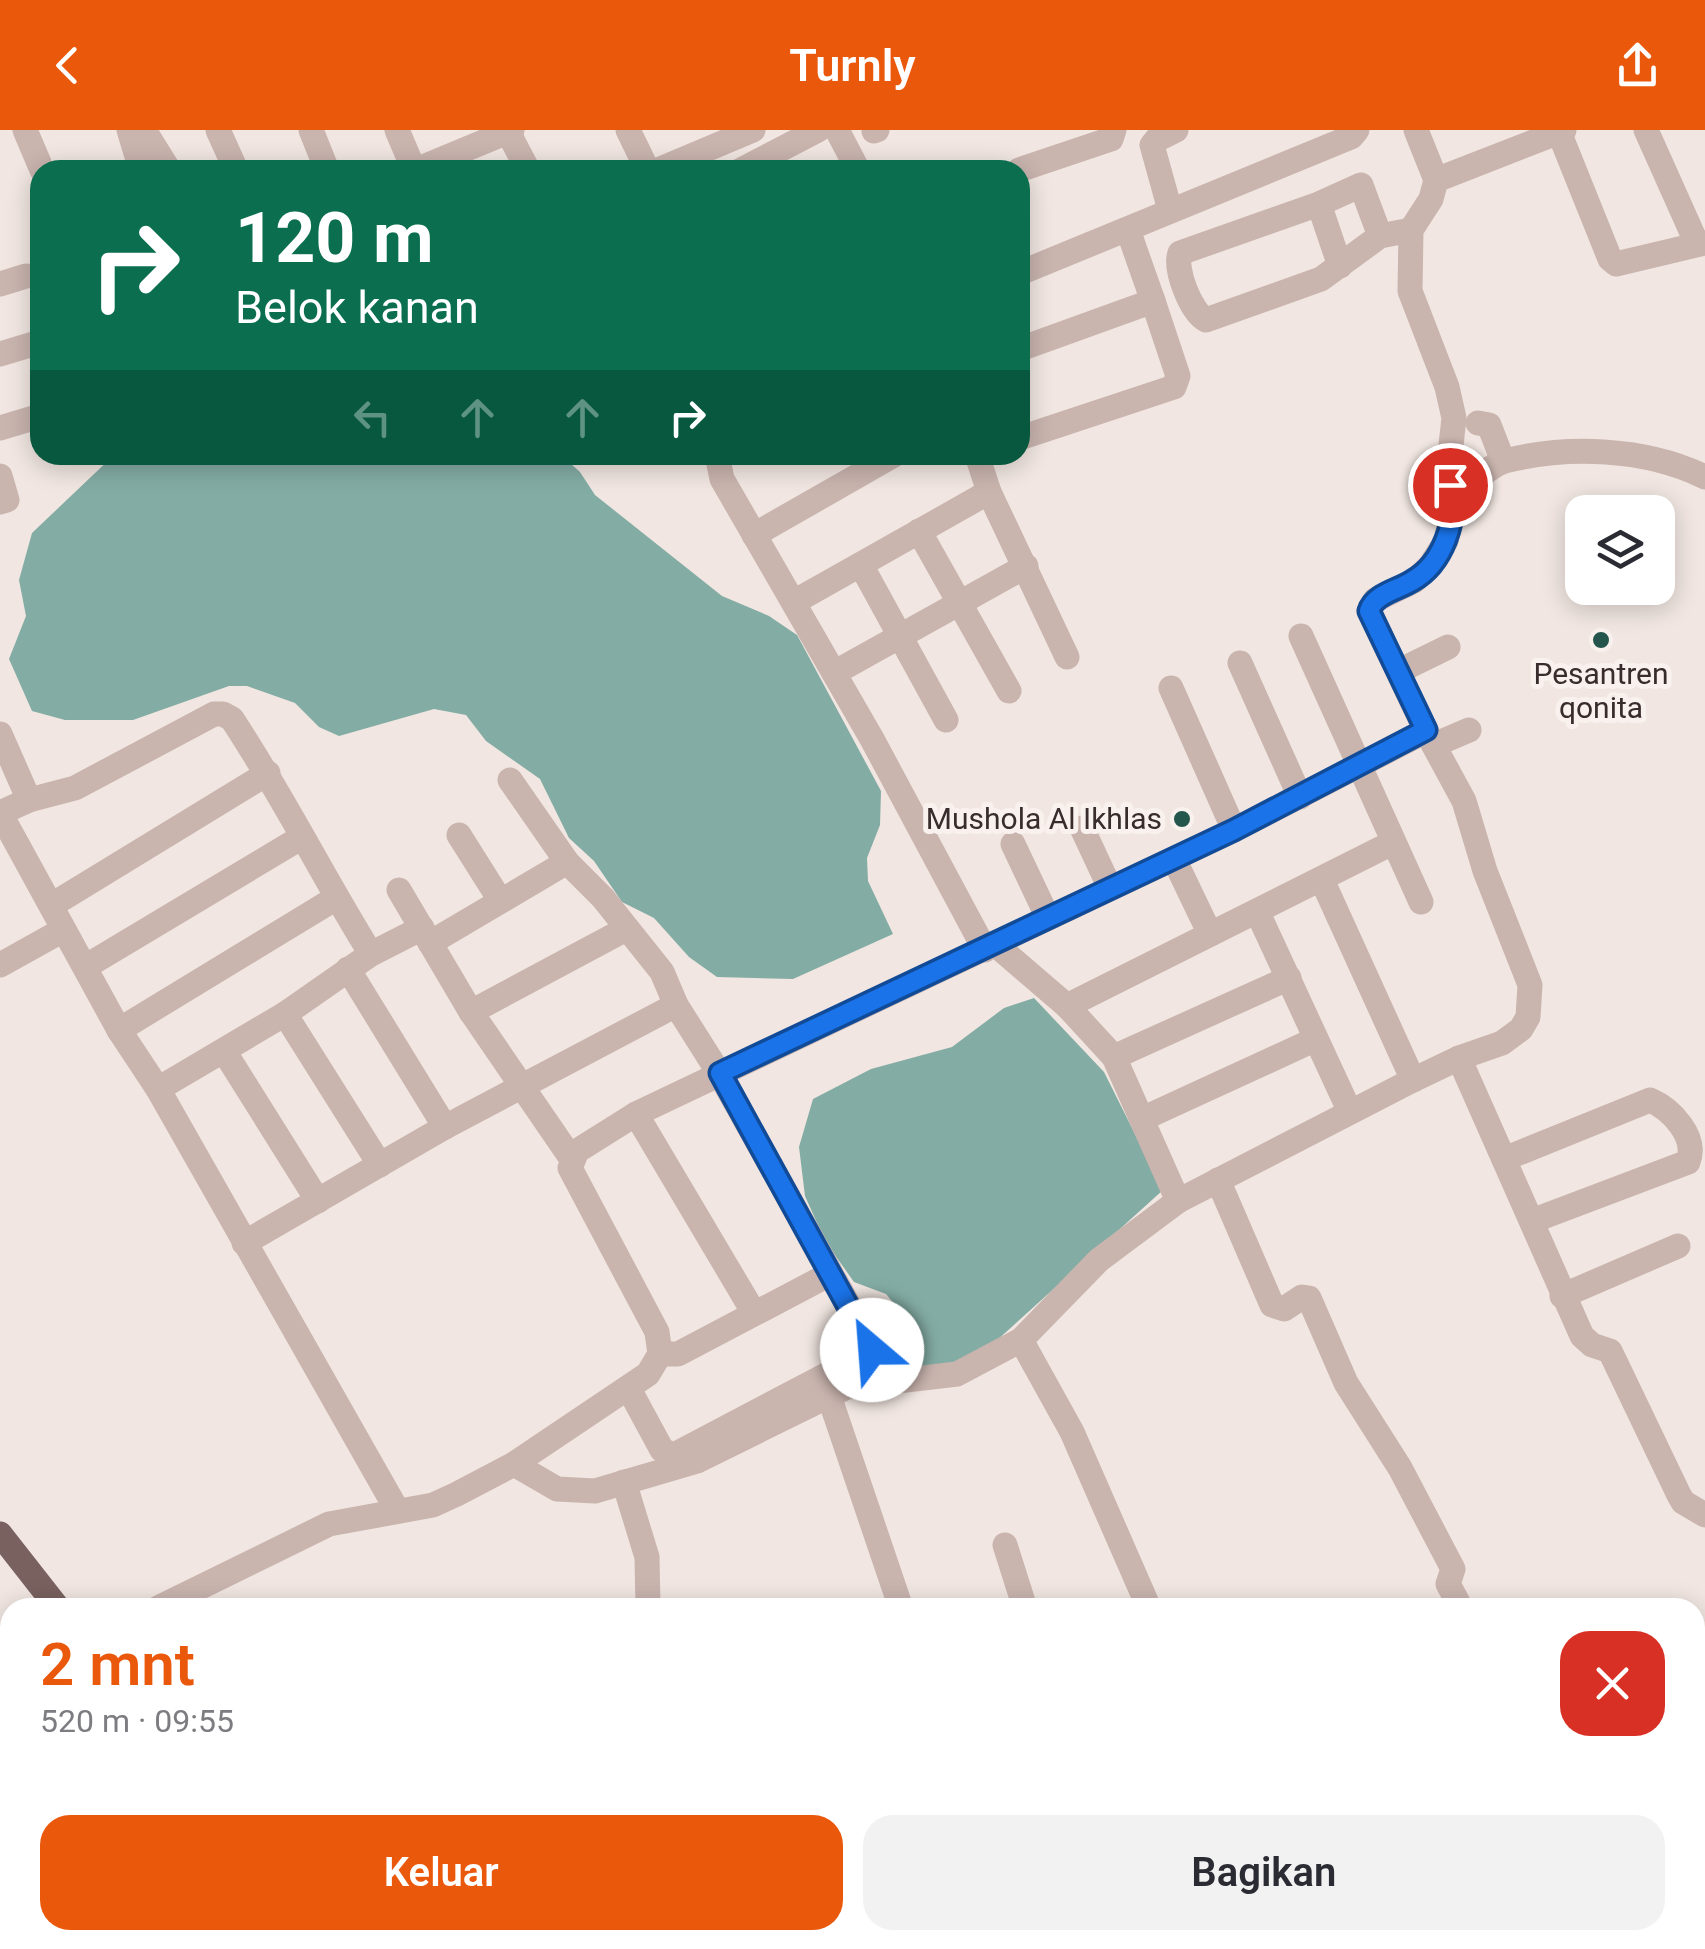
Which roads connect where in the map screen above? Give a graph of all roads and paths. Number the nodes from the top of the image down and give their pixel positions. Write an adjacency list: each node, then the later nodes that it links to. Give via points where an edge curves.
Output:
1 (25, 130): 20 (street)
2 (129, 130): 21 (street)
3 (144, 130): 22 (street)
4 (218, 130): 23 (street)
5 (311, 130): 24 (street)
6 (397, 130): 25 (street)
7 (628, 130): 28 (street)
8 (752, 130): 18 (street)
9 (818, 130): 30 (street)
10 (837, 130): 31 (street)
11 (1114, 130): 19 (street, via 1111,139)
12 (1176, 130): 37 (street, via 1152,145)
13 (1357, 130): 37 (street)
14 (1416, 130): 33 (street)
15 (1646, 130): 34 (street)
16 (1561, 131): 33 (street); 41 (street, via 1616,264)
17 (497, 133): 26 (street); 27 (street)
18 (724, 135): 29 (street)
19 (1064, 141): 32 (street)
20 (38, 160)
21 (139, 160)
22 (163, 160)
23 (232, 160)
24 (323, 160)
25 (410, 160)
26 (437, 160)
27 (520, 160)
28 (640, 160)
29 (665, 160)
30 (760, 160)
31 (853, 160)
32 (1030, 163)
33 (1436, 180): 39 (street)
34 (1678, 198): 36 (street); 41 (street)
35 (1319, 204): 40 (street, via 1361,185); 42 (street); 42 (street, via 1180,253 1178,262 1196,314 1206,320)
36 (1705, 205)
37 (1170, 210): 38 (street)
38 (1128, 230): 43 (street); 46 (street)
39 (1411, 230): 40 (street); 61 (street, via 1410,290 1454,418 1448,462)
40 (1380, 236): 42 (street)
41 (1701, 244)
42 (1340, 266)
43 (1030, 270)
44 (26, 276): 45 (street)
45 (0, 284)
46 (1153, 300): 48 (street); 53 (street, via 1178,376 1174,387)
47 (30, 345): 49 (street)
48 (1030, 346)
49 (0, 354)
50 (30, 419): 52 (street)
51 (1478, 423): 54 (street, via 1488,425)
52 (0, 428)
53 (1030, 435)
54 (1502, 461): 59 (street, via 1608,453 1668,463); 61 (street)
55 (722, 465): 64 (street, via 722,479)
56 (876, 465): 64 (street)
57 (980, 465): 60 (street)
58 (0, 476): 62 (street, via 7,500)
59 (1705, 478)
60 (989, 492): 63 (street); 66 (street)
61 (1454, 498): 74 (street, via 1446,540 1430,566 1370,606)
62 (0, 502)
63 (920, 531): 65 (street); 67 (street)
64 (754, 535): 68 (street)
65 (861, 565): 68 (street); 69 (street)
66 (1026, 566): 67 (street); 72 (street)
67 (960, 600): 69 (street); 77 (street)
68 (794, 602): 75 (street)
69 (900, 635): 75 (street); 78 (street)
70 (1301, 636): 82 (street)
71 (1448, 647): 74 (street)
72 (1066, 657)
73 (1240, 663): 85 (street)
74 (1398, 671): 81 (street)
75 (834, 673): 109 (street)
76 (1171, 688): 89 (street)
77 (1009, 690)
78 (946, 720)
79 (1469, 730): 81 (street)
80 (0, 734): 86 (street)
81 (1430, 738): 82 (street); 123 (street, via 1464,801 1530,985 1521,1029)
82 (1359, 768): 85 (street); 92 (street)
83 (268, 773): 86 (street, via 232,720 214,714 74,788); 91 (street); 102 (street)
84 (510, 780): 95 (street)
85 (1300, 798): 89 (street)
86 (28, 800): 87 (street)
87 (0, 813): 102 (street)
88 (1082, 828): 97 (street)
89 (1234, 830): 94 (street)
90 (459, 835): 100 (street)
91 (302, 838): 99 (street); 112 (street)
92 (1392, 843): 96 (street); 101 (street)
93 (1014, 844): 104 (street)
94 (1174, 859): 97 (street); 107 (street)
95 (568, 862): 100 (street); 105 (street)
96 (1322, 880): 103 (street); 125 (street)
97 (1110, 888): 104 (street)
98 (400, 890): 108 (street)
99 (336, 898): 110 (street); 119 (street)
100 (500, 900): 108 (street)
101 (1421, 902)
102 (52, 905): 106 (street)
103 (1257, 911): 107 (street); 114 (street)
104 (1048, 918): 109 (street)
105 (626, 929): 115 (street, via 662,972); 117 (street)
106 (63, 930): 111 (street); 112 (street)
107 (1210, 934): 116 (street)
108 (426, 936): 110 (street); 117 (street)
109 (990, 947): 116 (street); 124 (street)
110 (372, 954): 113 (street)
111 (0, 965)
112 (85, 967): 119 (street)
113 (348, 969): 118 (street); 131 (street)
114 (1288, 978): 120 (street); 122 (street)
115 (676, 1005): 124 (street); 126 (street)
116 (1066, 1006): 122 (street)
117 (471, 1012): 126 (street)
118 (285, 1014): 121 (street); 134 (street)
119 (119, 1030): 127 (street)
120 (1316, 1039): 128 (street); 130 (street)
121 (224, 1051): 127 (street); 136 (street)
122 (1114, 1057): 130 (street)
123 (1459, 1058): 125 (street); 133 (street)
124 (720, 1073): 129 (street); 141 (street)
125 (1413, 1080): 128 (street)
126 (521, 1086): 131 (street); 132 (street)
127 (158, 1089): 139 (street)
128 (1350, 1112): 135 (street)
129 (636, 1114): 132 (street); 143 (street)
130 (1142, 1119): 137 (street)
131 (445, 1127): 134 (street)
132 (572, 1158): 145 (street, via 570,1168 658,1332)
133 (1504, 1158): 138 (street); 138 (street, via 1650,1100 1665,1107 1689,1140 1688,1162)
134 (380, 1165): 136 (street)
135 (1218, 1180): 137 (street); 160 (street, via 1272,1305 1284,1309 1309,1298 1346,1383 1453,1569 1448,1584)
136 (318, 1201): 139 (street)
137 (1178, 1201): 144 (street, via 1099,1260)
138 (1532, 1220): 142 (street)
139 (244, 1243): 150 (street)
140 (1678, 1246): 142 (street)
141 (830, 1274): 143 (street); 146 (street, via 871,1344 868,1354 674,1455 662,1450)
142 (1562, 1296): 151 (street, via 1588,1342 1614,1356 1683,1502)
143 (754, 1313): 145 (street, via 678,1354)
144 (1021, 1340): 147 (street, via 957,1374 847,1387); 159 (street, via 1072,1432)
145 (660, 1354): 146 (street)
146 (629, 1389): 148 (street)
147 (829, 1396): 149 (street, via 698,1461); 157 (street)
148 (514, 1464): 149 (street, via 556,1489); 150 (street, via 433,1505)
149 (624, 1482): 156 (street, via 647,1557)
150 (397, 1510): 155 (street, via 330,1524)
151 (1705, 1515)
152 (0, 1534): 154 (main road)
153 (1004, 1545): 158 (street)
154 (50, 1598)
155 (178, 1598)
156 (648, 1598)
157 (898, 1598)
158 (1022, 1598)
159 (1145, 1598)
160 (1456, 1598)

